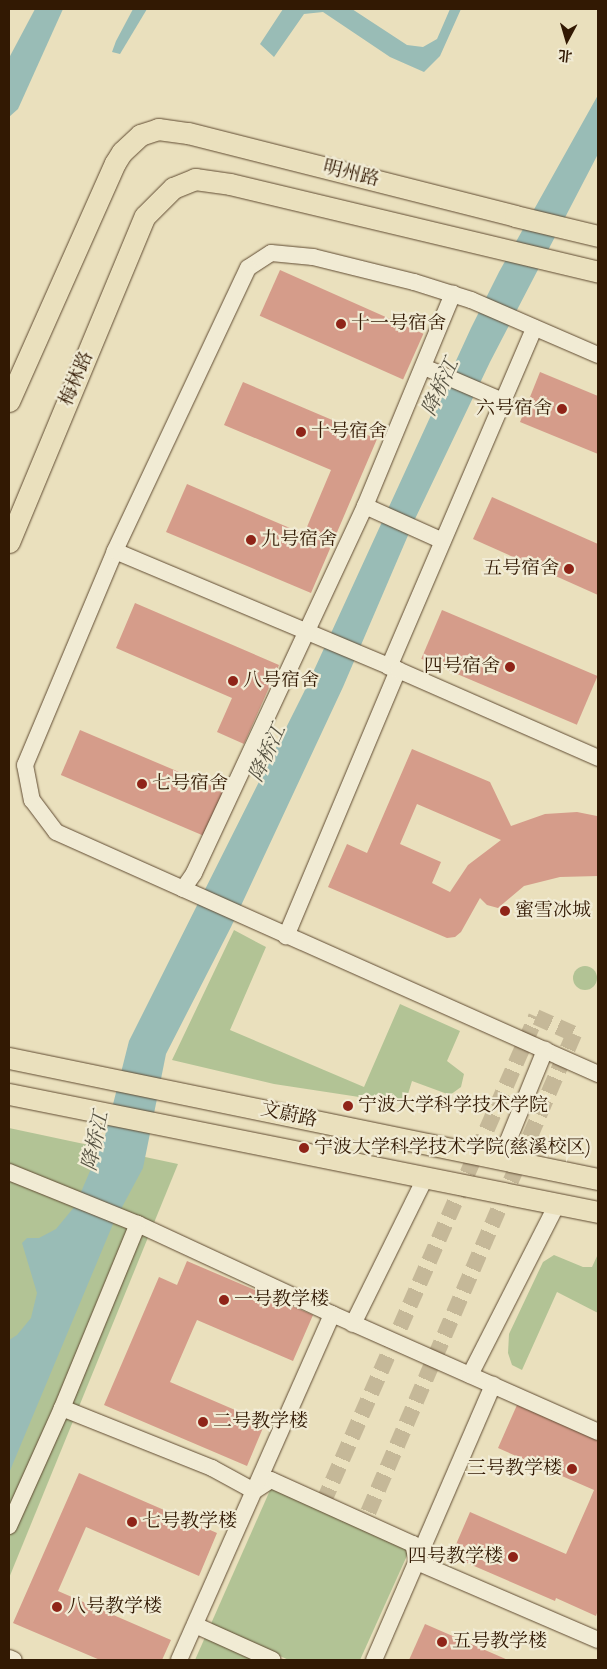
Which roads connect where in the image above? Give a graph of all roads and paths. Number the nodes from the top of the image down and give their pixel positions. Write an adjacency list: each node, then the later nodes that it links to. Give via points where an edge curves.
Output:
1 (145, 216): 3 (main road, 明州路, via 174,188 196,179 230,184); 12 (main road, 梅林路)
2 (589, 233): 8 (main road, 明州路, via 188,133 158,129 140,135 115,163)
3 (598, 272)
4 (453, 294): 5 (street); 7 (street); 13 (street, via 313,257 271,253 248,268)
5 (534, 328): 6 (street); 9 (street)
6 (598, 355)
7 (424, 366): 9 (street); 10 (street)
8 (9, 401)
9 (503, 401): 11 (street)
10 (365, 506): 11 (street); 14 (street)
11 (443, 541): 15 (street)
12 (9, 542)
13 (116, 551): 14 (street); 17 (street, via 25,765 26,774 32,800 56,832)
14 (306, 631): 15 (street); 17 (street)
15 (393, 669): 16 (street); 18 (street)
16 (598, 758)
17 (186, 891): 18 (street)
18 (286, 936): 19 (street)
19 (544, 1050): 21 (street); 23 (street)
20 (9, 1058): 23 (main road, 文蔚路)
21 (598, 1074)
22 (9, 1094): 25 (main road, 文蔚路)
23 (501, 1158): 26 (main road, 文蔚路)
24 (9, 1172): 29 (street)
25 (426, 1178): 27 (main road, 文蔚路); 31 (street)
26 (598, 1179)
27 (557, 1204): 28 (main road, 文蔚路); 32 (street)
28 (598, 1212)
29 (138, 1224): 30 (street); 34 (street)
30 (332, 1314): 31 (street); 36 (street)
31 (353, 1324): 32 (street)
32 (470, 1375): 33 (street)
33 (493, 1385): 35 (street); 38 (street)
34 (62, 1408): 36 (street, via 212,1468); 37 (street)
35 (598, 1432)
36 (254, 1491): 38 (street, via 272,1480 413,1544); 39 (street)
37 (9, 1526)
38 (417, 1562): 40 (street); 45 (street)
39 (194, 1625): 43 (street); 44 (street)
40 (598, 1640)
41 (9, 1658): 42 (street)
42 (14, 1660)
43 (179, 1660)
44 (273, 1660)
45 (374, 1660)

